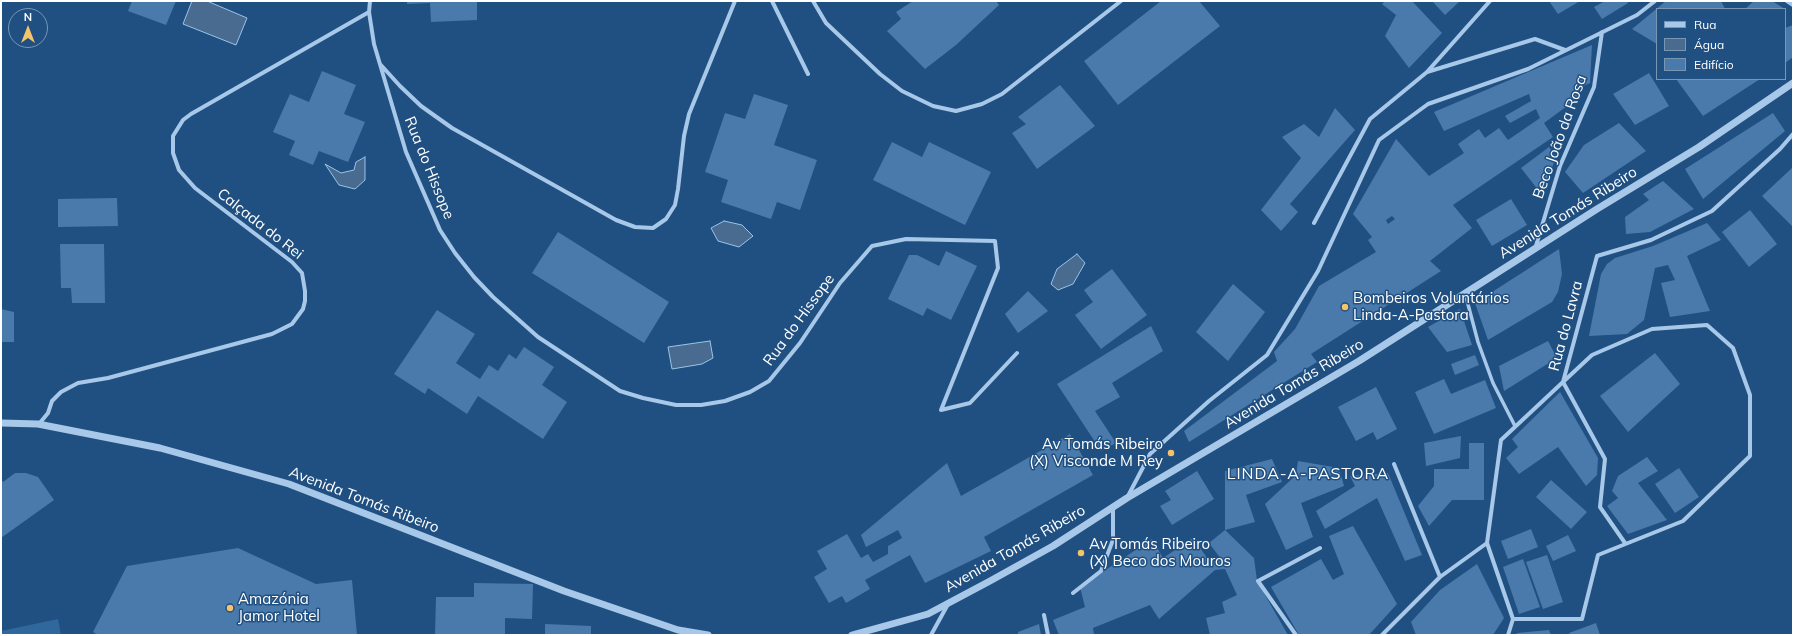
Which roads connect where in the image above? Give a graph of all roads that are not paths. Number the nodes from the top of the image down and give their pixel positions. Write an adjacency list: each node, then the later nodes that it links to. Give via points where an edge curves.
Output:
1 (370, 1): 10 (street)
2 (735, 1): 13 (street, via 689,114 675,205 666,219 653,228 635,227 616,220 452,128 421,106)
3 (772, 1): 15 (street)
4 (813, 1): 5 (street, via 826,23 880,74 902,91 927,103 956,111 982,104 1002,94)
5 (1121, 1)
6 (1490, 1): 14 (street)
7 (1655, 1): 11 (street, via 1637,15)
8 (1787, 1): 9 (street)
9 (1793, 5)
10 (369, 12): 13 (street, Rua do Hissope); 24 (street, Calçada do Rei, via 191,114 183,120 173,136 172,153 179,170 195,188 292,262 302,273 306,291 305,301 303,309 292,324 272,334 108,378 78,383 61,392 52,401 48,413)
11 (1602, 32): 12 (street); 19 (street, Beco João da Rosa, via 1594,87 1560,166)
12 (1565, 50): 14 (street, via 1535,39); 27 (street, via 1528,68 1428,104 1379,140 1318,271 1267,355 1209,401 1150,454)
13 (379, 62): 21 (street, Rua do Hissope, via 414,172 440,230 455,253 493,297 538,337 620,391 676,405 701,405 725,401 750,392 769,380 800,343 840,283 872,246 906,239 995,241 998,268 941,410 970,403)
14 (1427, 72): 18 (street, via 1370,120)
15 (808, 74)
16 (1793, 83): 19 (street, Avenida Tomás Ribeiro, via 1700,147)
17 (1793, 134): 22 (street, Rua do Lavra, via 1712,211 1651,240 1597,256)
18 (1314, 223)
19 (1534, 249): 20 (street, Avenida Tomás Ribeiro)
20 (1465, 293): 25 (street, via 1478,342 1493,383); 27 (street, Avenida Tomás Ribeiro, via 1359,361)
21 (1017, 353)
22 (1563, 382): 25 (street, Rua do Lavra); 30 (street, via 1605,459 1600,508); 30 (street, via 1592,355 1652,329 1707,325 1733,348 1750,395 1750,456 1683,521)
23 (1, 423): 24 (street, Avenida Tomás Ribeiro)
24 (38, 424): 37 (street, Avenida Tomás Ribeiro, via 160,448 289,484 564,591 678,630)
25 (1515, 426): 29 (street, Rua do Lavra, via 1501,440)
26 (1394, 464): 32 (street)
27 (1127, 498): 28 (street, Avenida Tomás Ribeiro)
28 (1113, 507): 33 (street, via 1113,540 1101,571); 34 (street, Avenida Tomás Ribeiro, via 1053,546)
29 (1487, 543): 32 (street); 36 (street)
30 (1625, 543): 36 (street, via 1598,555 1582,619)
31 (1320, 548): 41 (street, via 1258,580)
32 (1440, 577): 42 (street)
33 (1073, 593)
34 (948, 604): 38 (street, Avenida Tomás Ribeiro, via 928,614); 39 (street)
35 (1044, 615): 40 (street)
36 (1513, 619): 43 (street)
37 (708, 635)
38 (852, 635)
39 (931, 635)
40 (1048, 635)
41 (1296, 635)
42 (1382, 635)
43 (1508, 635)

